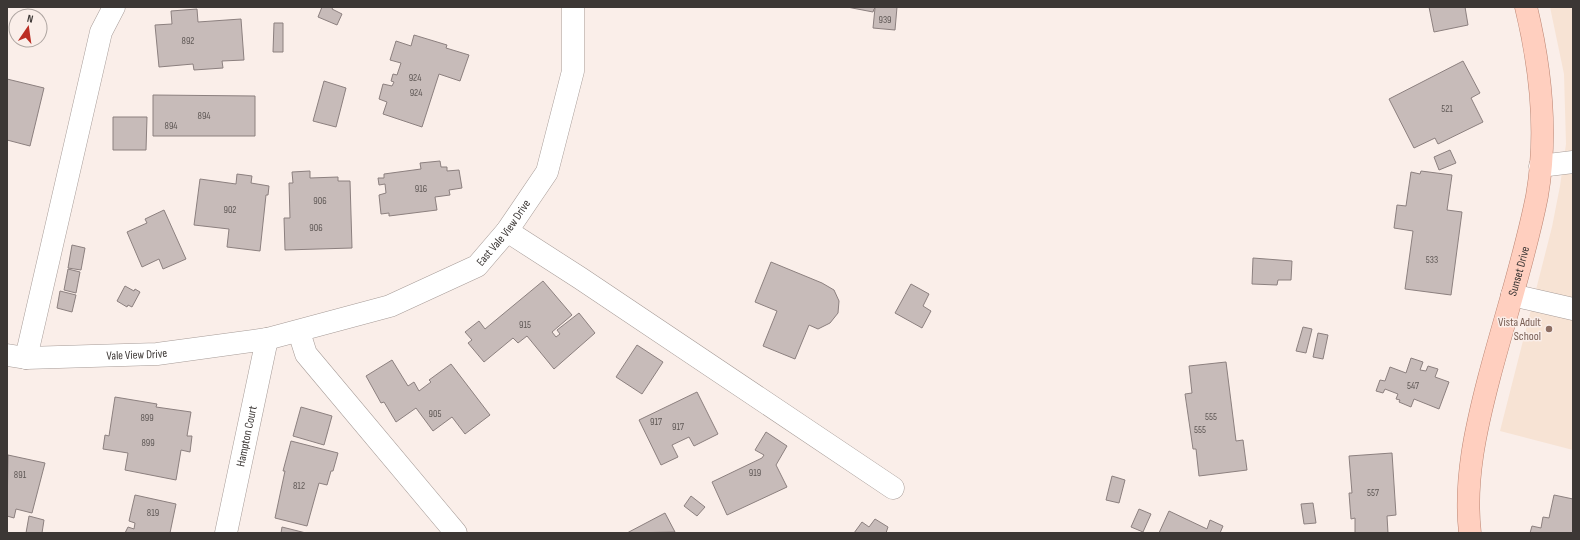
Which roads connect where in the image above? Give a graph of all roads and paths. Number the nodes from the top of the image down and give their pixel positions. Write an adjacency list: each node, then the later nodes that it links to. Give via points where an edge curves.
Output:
1 (114, 7): 11 (street, via 101,32)
2 (573, 7): 6 (street, East Vale View Drive, via 573,71 546,172)
3 (1526, 7): 5 (main road, Sunset Drive, via 1534,38 1540,82)
4 (1573, 162): 5 (street)
5 (1540, 166): 7 (main road, Sunset Drive, via 1537,195)
6 (507, 231): 9 (street, East Vale View Drive, via 477,266 390,306); 12 (street)
7 (1512, 295): 8 (street); 15 (main road, Sunset Drive, via 1477,424 1469,473)
8 (1573, 309)
9 (299, 332): 10 (street, East Vale View Drive); 14 (street, via 306,354)
10 (267, 339): 11 (street, Vale View Drive, via 157,354); 13 (street, Hampton Court)
11 (16, 357)
12 (893, 488)
13 (226, 533)
14 (456, 533)
15 (1470, 533)

